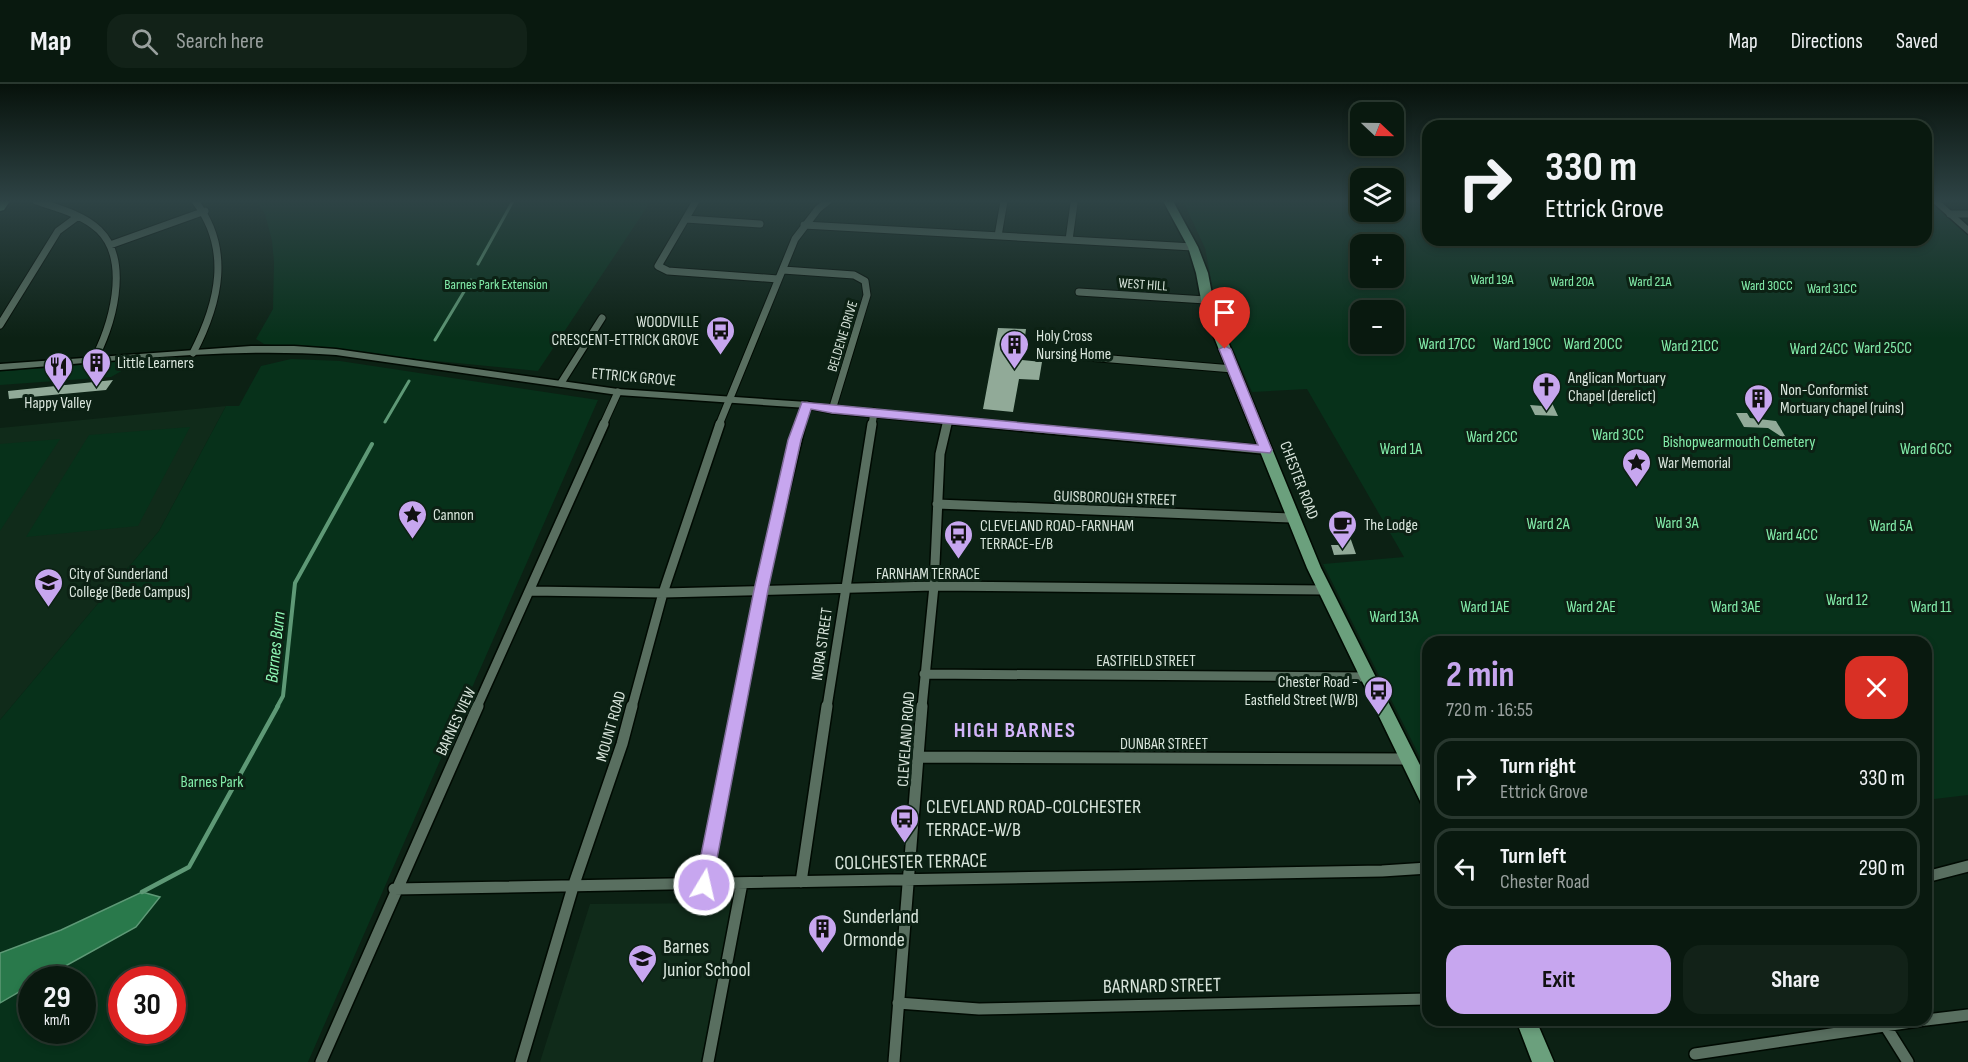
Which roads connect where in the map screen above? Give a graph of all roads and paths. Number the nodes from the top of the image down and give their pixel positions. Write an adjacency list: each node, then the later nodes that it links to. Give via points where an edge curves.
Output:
1 (48, 247): 13 (street)
2 (110, 247): 16 (street, via 116,293 104,344)
3 (216, 247): 14 (street, via 217,280 211,315)
4 (670, 247): 9 (street, via 658,266 668,271)
5 (792, 247): 8 (street, MOUNT ROAD)
6 (1187, 247): 7 (street)
7 (1193, 247): 11 (main road, CHESTER ROAD)
8 (783, 270): 9 (street, MOUNT ROAD); 23 (street, BELDENE DRIVE, via 854,275 865,281 867,295)
9 (778, 279): 21 (street, MOUNT ROAD)
10 (1079, 292): 11 (street, WEST HILL)
11 (1206, 300): 18 (main road, CHESTER ROAD)
12 (602, 318): 19 (street)
13 (0, 325)
14 (193, 353): 16 (street, ETTRICK GROVE); 19 (street, ETTRICK GROVE, via 251,349 336,352)
15 (1063, 355): 18 (street)
16 (93, 361): 17 (street, ETTRICK GROVE)
17 (0, 368)
18 (1233, 369): 26 (main road, CHESTER ROAD)
19 (561, 383): 20 (street, ETTRICK GROVE)
20 (618, 392): 21 (street, ETTRICK GROVE); 33 (street, BARNES VIEW)
21 (728, 398): 22 (street, ETTRICK GROVE); 34 (street, MOUNT ROAD)
22 (807, 405): 23 (street, ETTRICK GROVE); 31 (street, via 795,440)
23 (832, 410): 24 (street, ETTRICK GROVE)
24 (874, 412): 25 (street, ETTRICK GROVE); 30 (street, NORA STREET)
25 (948, 420): 26 (street, ETTRICK GROVE); 27 (street, CLEVELAND ROAD, via 940,454)
26 (1266, 450): 28 (main road, CHESTER ROAD)
27 (937, 504): 28 (street, GUISBOROUGH STREET); 29 (street, CLEVELAND ROAD)
28 (1292, 518): 32 (main road, CHESTER ROAD)
29 (933, 586): 30 (street, FARNHAM TERRACE); 32 (street, FARNHAM TERRACE); 35 (street, CLEVELAND ROAD)
30 (845, 588): 31 (street, FARNHAM TERRACE); 44 (street, NORA STREET)
31 (761, 590): 34 (street, FARNHAM TERRACE); 46 (street)
32 (1324, 590): 36 (main road, CHESTER ROAD)
33 (531, 591): 34 (street, FARNHAM TERRACE); 48 (street, BARNES VIEW)
34 (663, 593): 47 (street, MOUNT ROAD, via 622,744)
35 (924, 674): 36 (street, EASTFIELD STREET); 37 (street, CLEVELAND ROAD)
36 (1368, 677): 38 (main road, CHESTER ROAD)
37 (919, 757): 38 (street, DUNBAR STREET); 43 (street, CLEVELAND ROAD)
38 (1410, 759): 39 (main road, CHESTER ROAD)
39 (1422, 786)
40 (1968, 866): 42 (street)
41 (1422, 868): 43 (street, COLCHESTER TERRACE)
42 (1932, 876)
43 (908, 880): 44 (street, COLCHESTER TERRACE); 50 (street, CLEVELAND ROAD)
44 (801, 882): 45 (street, COLCHESTER TERRACE)
45 (742, 883): 46 (street, COLCHESTER TERRACE); 59 (street)
46 (704, 885): 47 (street, COLCHESTER TERRACE)
47 (573, 887): 48 (street, COLCHESTER TERRACE); 58 (street, MOUNT ROAD)
48 (394, 889): 57 (street, BARNES VIEW)
49 (1422, 999): 50 (street, BARNARD STREET, via 978,1008)
50 (898, 1003): 60 (street, CLEVELAND ROAD)
51 (1968, 1015): 52 (street)
52 (1932, 1019)
53 (1528, 1026): 61 (main road)
54 (1860, 1026): 56 (street)
55 (1886, 1026): 62 (street)
56 (1695, 1054)
57 (321, 1062)
58 (521, 1062)
59 (708, 1062)
60 (894, 1062)
61 (1543, 1062)
62 (1908, 1062)

